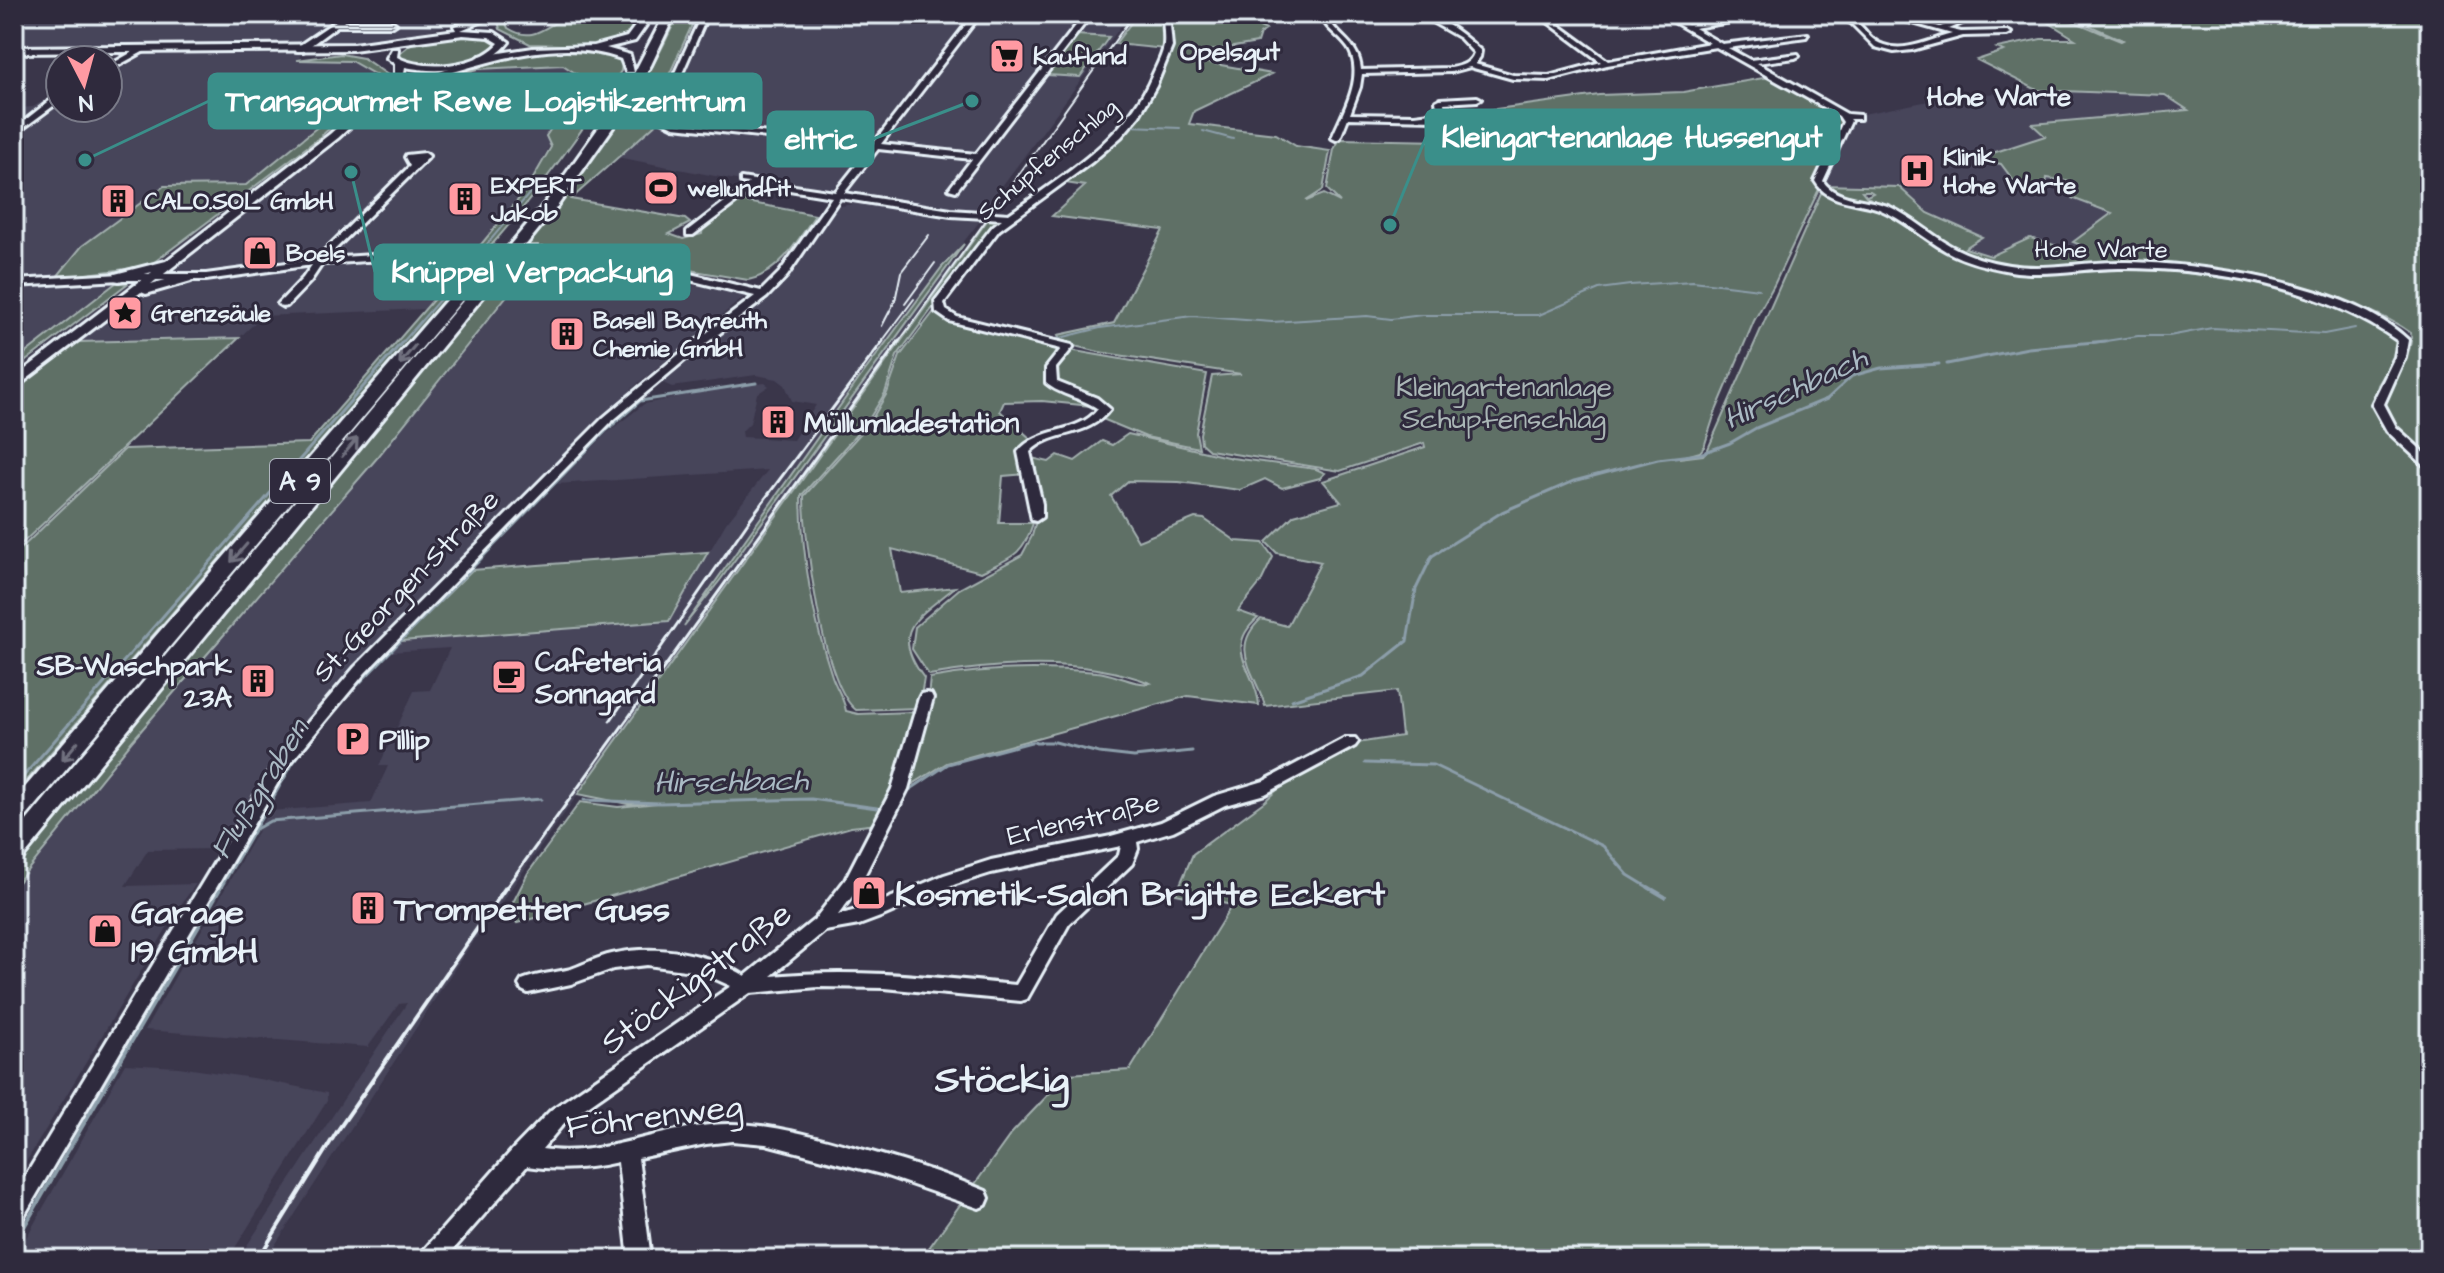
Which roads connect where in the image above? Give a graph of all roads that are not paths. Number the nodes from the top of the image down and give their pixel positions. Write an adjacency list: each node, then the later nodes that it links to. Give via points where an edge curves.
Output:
1 (350, 14): 20 (street)
2 (649, 14): 29 (highway, via 631,39 610,45)
3 (657, 14): 46 (highway, A 9)
4 (670, 14): 81 (highway, A 9, one-way to 4, via 566,186 619,111)
5 (705, 14): 54 (street, via 664,104 665,119 687,128)
6 (978, 14): 54 (street)
7 (1089, 14): 55 (street)
8 (1323, 14): 47 (street, via 1350,45)
9 (1421, 14): 44 (street, via 1476,48 1478,56)
10 (1540, 14): 42 (street)
11 (1663, 14): 22 (street)
12 (1835, 14): 26 (street, via 1856,20 1876,45 1888,49 1911,49)
13 (1884, 14): 19 (street)
14 (1923, 14): 19 (street)
15 (493, 15): 24 (main road); 37 (main road)
16 (1760, 15): 22 (street)
17 (1165, 17): 61 (street, Schupfenschlag, via 1168,47 1136,114 1089,160)
18 (1965, 20): 23 (street)
19 (1911, 21): 23 (street)
20 (336, 24): 21 (street); 32 (street)
21 (393, 24)
22 (1689, 27): 30 (street)
23 (1943, 28): 26 (street)
24 (463, 32): 28 (main road); 29 (main road, via 496,35)
25 (2007, 33): 26 (street)
26 (1960, 34)
27 (1806, 35): 30 (street)
28 (417, 40): 35 (main road); 37 (main road)
29 (503, 44): 39 (main road)
30 (1722, 45): 41 (street); 42 (street)
31 (144, 48): 32 (main road); 33 (main road); 40 (street)
32 (301, 48): 34 (main road); 37 (main road)
33 (14, 50)
34 (353, 50): 35 (main road); 37 (main road)
35 (395, 51): 43 (main road, via 392,58)
36 (523, 51): 39 (highway); 46 (highway, via 610,51 626,57); 48 (highway)
37 (378, 54): 48 (main road, via 396,70)
38 (1795, 56): 41 (street)
39 (480, 59): 45 (main road)
40 (124, 60)
41 (1751, 62): 75 (street, Hohe Warte, via 1846,118 1819,181 1822,188 1881,207 1953,251 2017,269 2161,266 2249,280 2364,313 2403,340 2402,359 2382,387 2378,404 2391,429)
42 (1607, 63): 44 (street, via 1542,78 1513,77)
43 (400, 64): 45 (main road); 48 (main road, via 402,73)
44 (1470, 65): 47 (street, via 1439,71)
45 (426, 67): 48 (main road)
46 (630, 70): 79 (highway, A 9, one-way to 79, via 533,208)
47 (1360, 72): 51 (street)
48 (391, 86): 64 (main road)
49 (1477, 99): 51 (street, via 1440,101 1442,115)
50 (44, 110): 52 (street)
51 (1344, 116): 53 (street)
52 (14, 133)
53 (1336, 138)
54 (875, 147): 55 (street); 60 (street)
55 (977, 157): 59 (street)
56 (415, 166): 65 (street)
57 (744, 180): 58 (street)
58 (757, 182): 60 (street); 62 (street)
59 (953, 189)
60 (836, 197): 61 (street); 63 (street)
61 (1008, 217): 76 (street, Schupfenschlag, via 942,298 941,312 1068,347 1051,368 1052,383 1104,409 1065,435 1026,446)
62 (690, 233)
63 (799, 254): 69 (street, via 766,279); 71 (street, St.-Georgen-Straße)
64 (182, 256): 66 (main road); 67 (main road)
65 (320, 261): 68 (street); 69 (street, bridge, via 400,253 539,251); 73 (street)
66 (119, 277): 67 (street); 70 (street)
67 (155, 278): 68 (street); 72 (main road)
68 (187, 278): 72 (main road)
69 (722, 282): 71 (street)
70 (14, 283)
71 (763, 295): 88 (street, St.-Georgen-Straße, via 607,420 329,704 282,763)
72 (129, 298): 74 (main road)
73 (283, 304)
74 (14, 385)
75 (2430, 464)
76 (1036, 517)
77 (926, 698): 82 (street, Stöckigstraße, via 900,789 851,885)
78 (1350, 742): 80 (street, Erlenstraße, via 1254,792 1229,797 1170,826)
79 (14, 816)
80 (1128, 836): 82 (street, Erlenstraße, via 991,866 858,918); 84 (street, via 1126,859 1063,919 1021,993 884,980)
81 (14, 852)
82 (821, 924): 84 (street, Stöckigstraße)
83 (528, 985): 84 (street, via 614,960 640,958 714,969)
84 (746, 986): 86 (street, Stöckigstraße, via 558,1116)
85 (627, 1151): 86 (street, Föhrenweg, via 541,1160); 87 (street, Föhrenweg, via 692,1136 756,1133 901,1169); 90 (street)
86 (521, 1155): 89 (street, Stöckigstraße)
87 (979, 1198)
88 (14, 1214)
89 (431, 1259)
90 (640, 1259)

